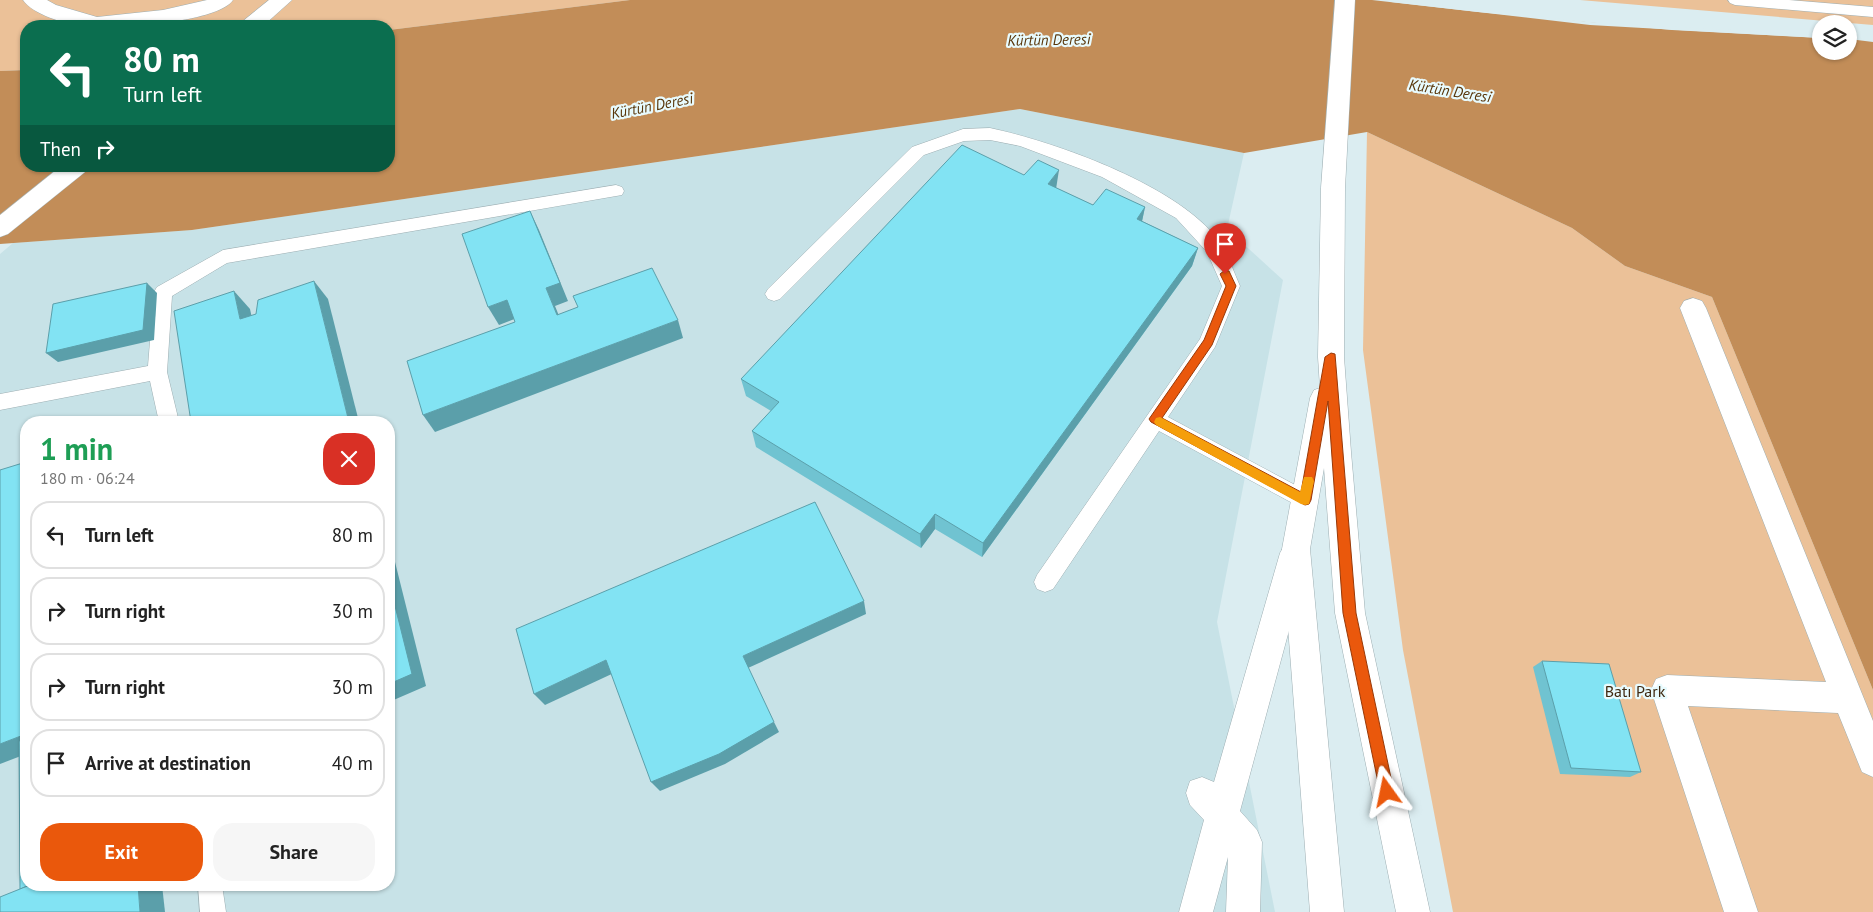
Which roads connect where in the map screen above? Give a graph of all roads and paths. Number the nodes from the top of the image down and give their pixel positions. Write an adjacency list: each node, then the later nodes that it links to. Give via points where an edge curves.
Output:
1 (33, 0): 7 (main road, via 49,10)
2 (223, 0): 8 (main road, via 212,6)
3 (282, 0): 9 (main road)
4 (1345, 0): 15 (main road, via 1333,188)
5 (1736, 0): 6 (lane)
6 (1873, 12)
7 (83, 20)
8 (134, 20)
9 (257, 20)
10 (70, 172): 12 (main road)
11 (616, 191): 16 (lane, via 222,257 163,292)
12 (0, 228)
13 (774, 294): 19 (lane, via 918,151 963,135 990,134 1023,142 1108,173 1182,214 1214,248 1231,286 1208,342)
14 (1693, 308): 23 (main road)
15 (1331, 357): 20 (main road); 31 (main road, via 1350,613)
16 (156, 372): 17 (lane); 18 (lane)
17 (0, 402)
18 (167, 416)
19 (1155, 419): 20 (lane); 22 (lane)
20 (1305, 500): 21 (main road)
21 (1296, 549): 25 (main road); 30 (main road)
22 (1045, 582)
23 (1848, 698): 24 (main road); 32 (main road, via 1667,690)
24 (1873, 761)
25 (1212, 804): 28 (main road); 29 (main road, via 1245,842)
26 (211, 891): 27 (lane)
27 (213, 912)
28 (1196, 912)
29 (1243, 912)
30 (1327, 912)
31 (1413, 912)
32 (1740, 912)

